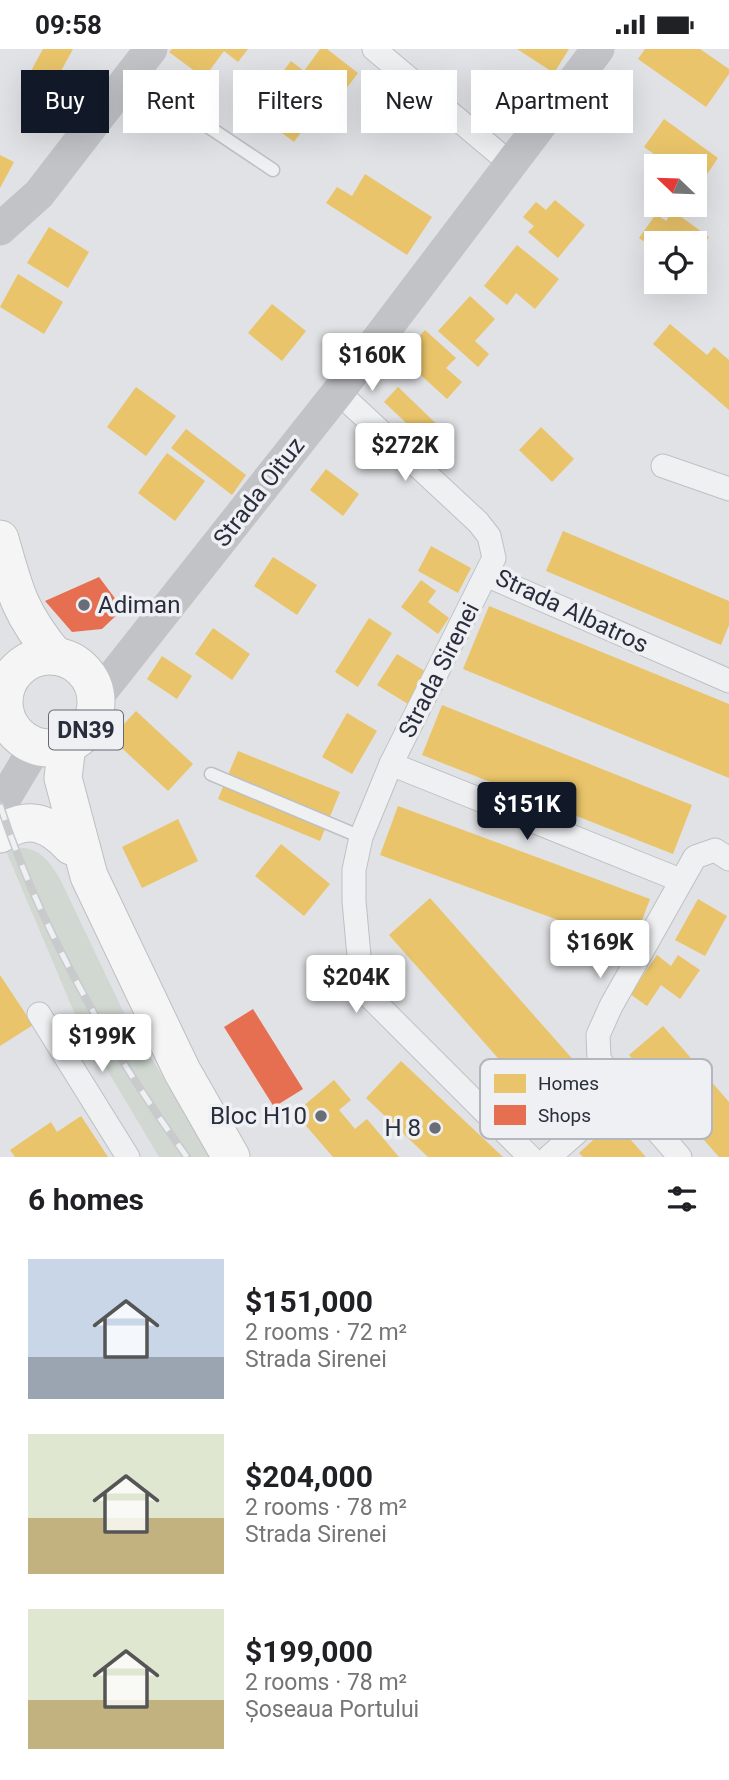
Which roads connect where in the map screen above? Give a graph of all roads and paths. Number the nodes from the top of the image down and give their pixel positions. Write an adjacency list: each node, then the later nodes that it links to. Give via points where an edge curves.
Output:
1 (151, 49): 4 (main road)
2 (374, 49): 7 (street)
3 (598, 49): 7 (main road, Strada Oituz)
4 (135, 70)
5 (123, 85): 9 (main road, via 39,194)
6 (217, 133): 8 (lane)
7 (512, 164): 10 (main road, Strada Oituz)
8 (272, 170)
9 (0, 229)
10 (338, 392): 14 (street, Strada Albatros, via 478,522 489,536 494,558); 18 (main road, Strada Oituz)
11 (663, 466): 12 (street)
12 (729, 489)
13 (0, 538): 15 (main road, DN39, via 18,603)
14 (486, 575): 17 (street, Strada Albatros); 20 (street, Strada Sirenei)
15 (55, 656): 16 (main road, DN39, via 25,663 13,674); 18 (main road, DN39, via 83,670)
16 (3, 673): 19 (main road, DN39, via 9,723 17,735)
17 (729, 681)
18 (96, 698): 19 (main road, DN39, via 86,731)
19 (51, 745): 22 (main road); 26 (main road, DN39)
20 (391, 764): 24 (street, Strada Sirenei); 27 (street, Strada Sirenei)
21 (211, 774): 24 (lane)
22 (0, 806)
23 (0, 834): 26 (main road, via 8,828 42,823 57,831)
24 (361, 837): 30 (street, Strada Sirenei, via 354,901 362,989)
25 (729, 859): 27 (street, via 715,850 695,857)
26 (80, 861): 35 (main road, DN39, via 181,1071)
27 (680, 880): 29 (street, via 598,1035)
28 (39, 1014): 34 (street)
29 (599, 1059)
30 (480, 1107)
31 (512, 1139): 36 (street, Strada Sirenei)
32 (569, 1139): 37 (street)
33 (664, 1139): 38 (street)
34 (128, 1157)
35 (231, 1157)
36 (530, 1157)
37 (549, 1157)
38 (680, 1157)

